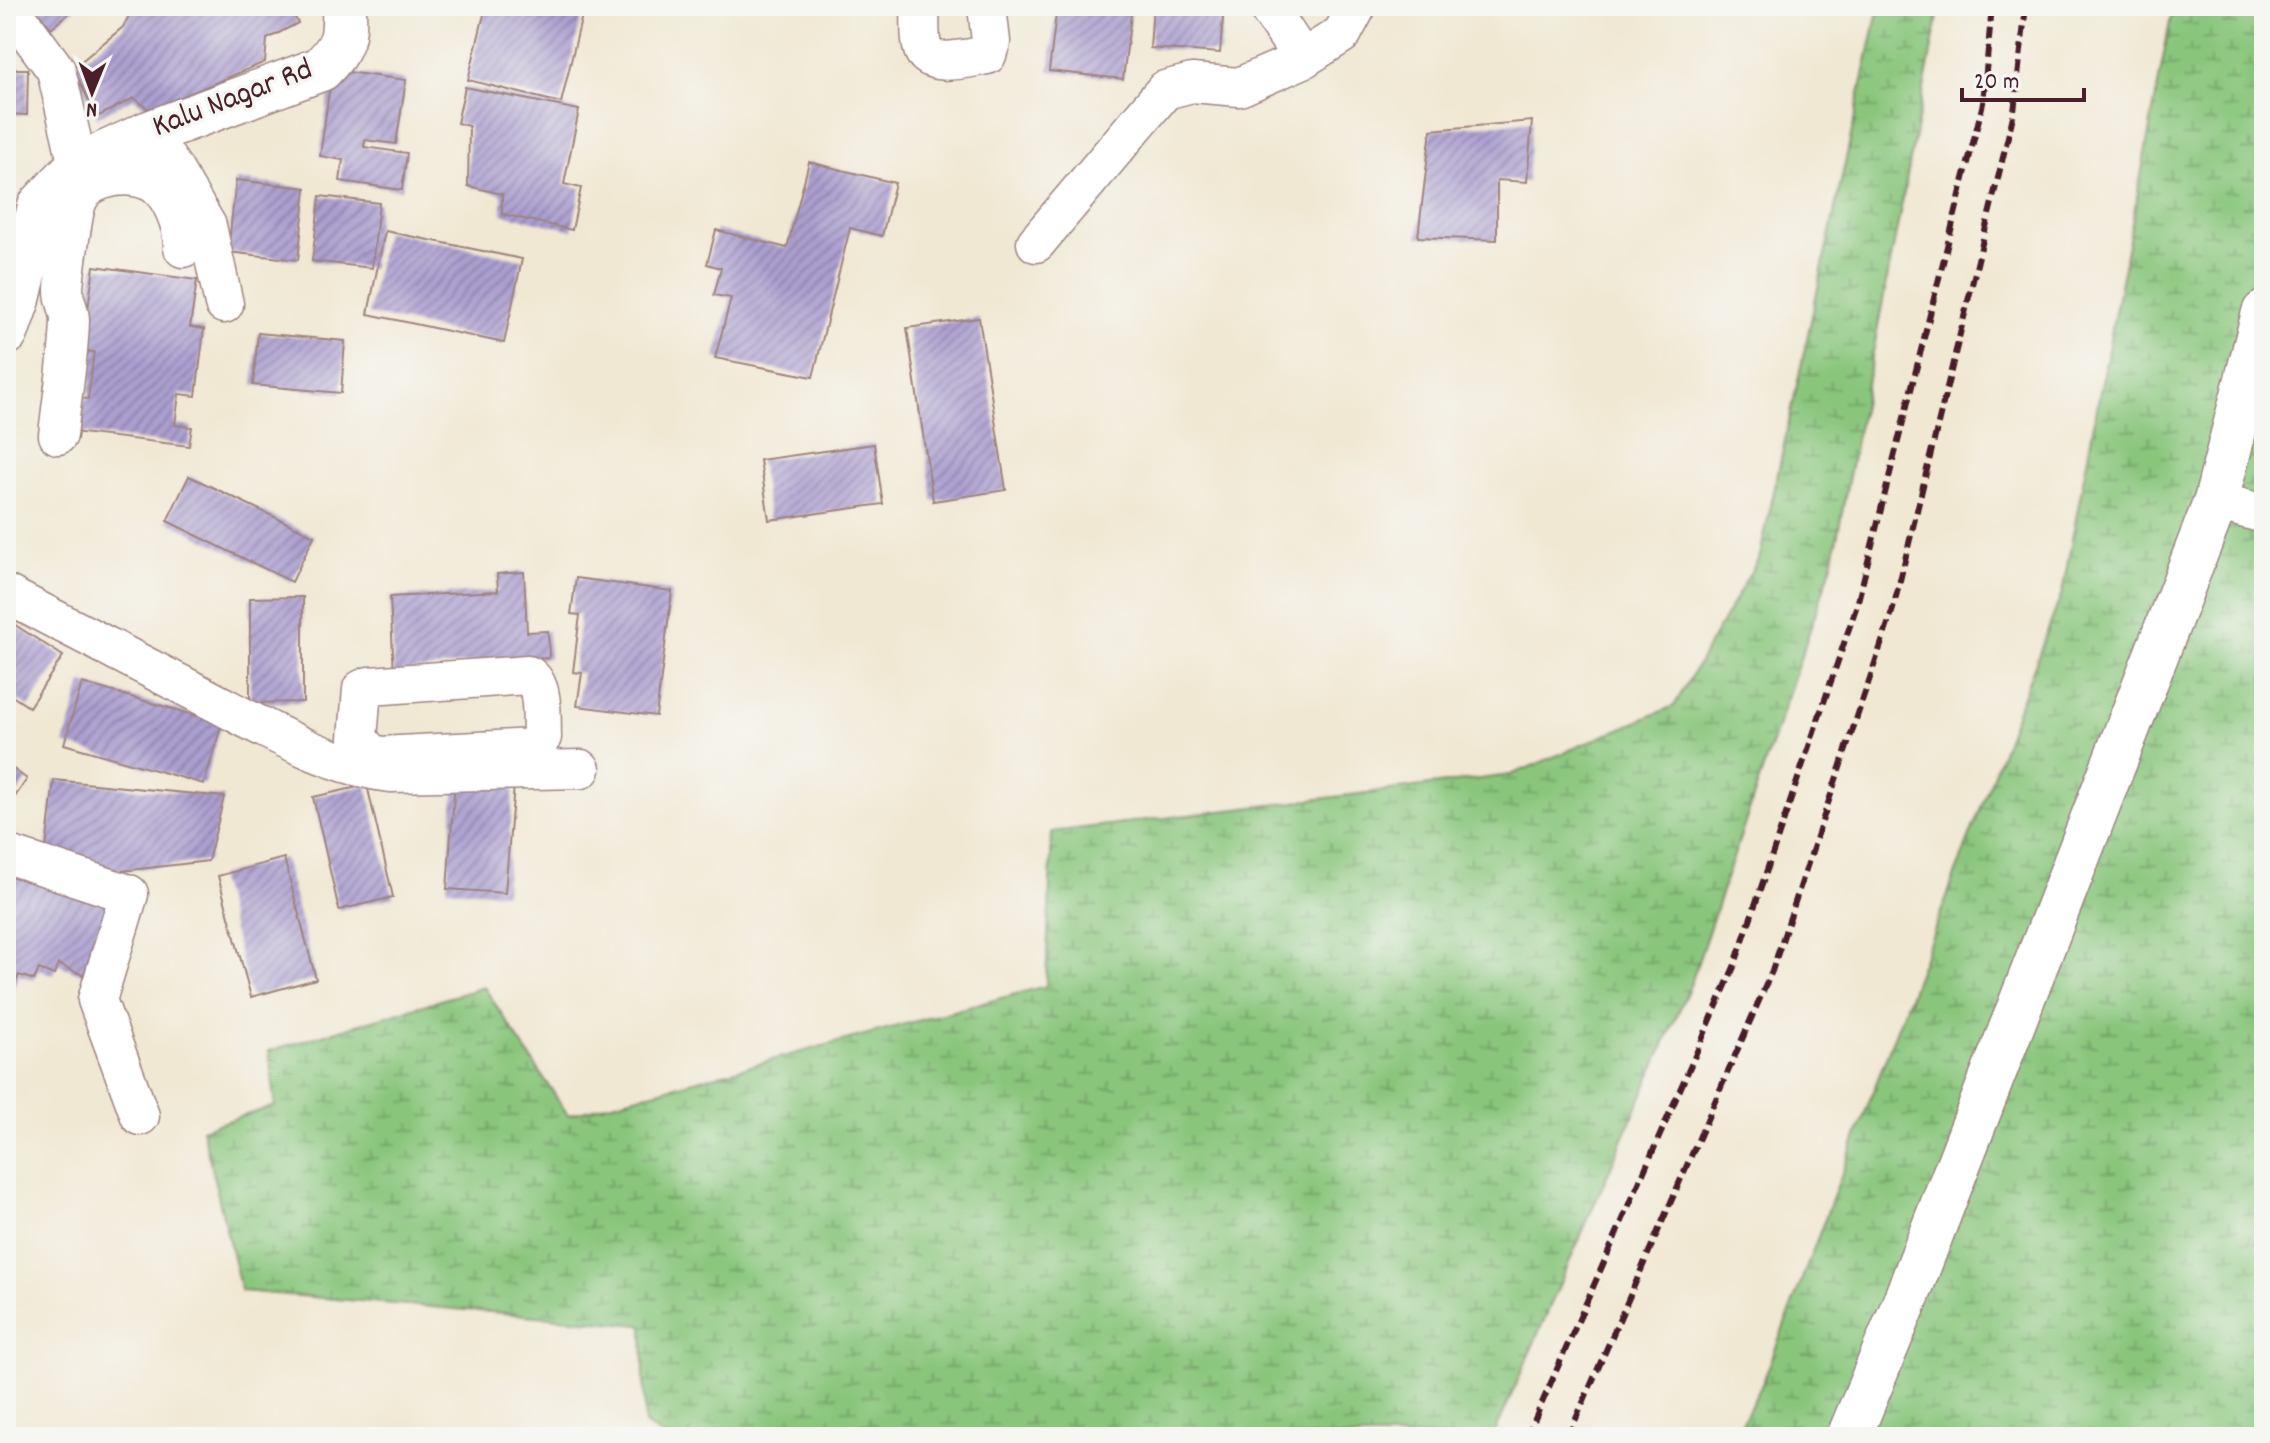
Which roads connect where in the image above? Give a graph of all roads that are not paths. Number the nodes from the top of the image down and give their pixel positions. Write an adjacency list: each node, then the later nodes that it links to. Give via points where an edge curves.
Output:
1 (9, 6): 9 (street, via 56,70)
2 (344, 6): 8 (street, Kalu Nagar Rd, via 345,35 321,69)
3 (920, 6): 4 (street, via 922,49 936,60 987,55)
4 (987, 6)
5 (1267, 6): 7 (street)
6 (1357, 6): 7 (street, via 1342,34)
7 (1303, 59): 10 (street, via 1239,87 1192,83 1165,90)
8 (149, 133): 9 (street, Kalu Nagar Rd); 12 (street, via 207,226)
9 (78, 166): 15 (street, Kalu Nagar Rd, via 40,206)
10 (1036, 243)
11 (183, 248): 13 (street, via 175,214 152,183 105,178 89,184 77,201 64,288)
12 (224, 304)
13 (77, 311): 15 (street); 16 (street)
14 (2264, 313): 17 (street)
15 (12, 316)
16 (58, 435)
17 (2216, 501): 18 (street); 24 (street)
18 (2264, 514)
19 (6, 594): 20 (street, via 342,764 392,773)
20 (525, 759): 20 (street, via 370,753 358,738 362,689 528,675 539,687 542,737); 21 (street)
21 (581, 769)
22 (6, 854): 23 (street, via 129,894 97,1000)
23 (140, 1116)
24 (1849, 1437)

